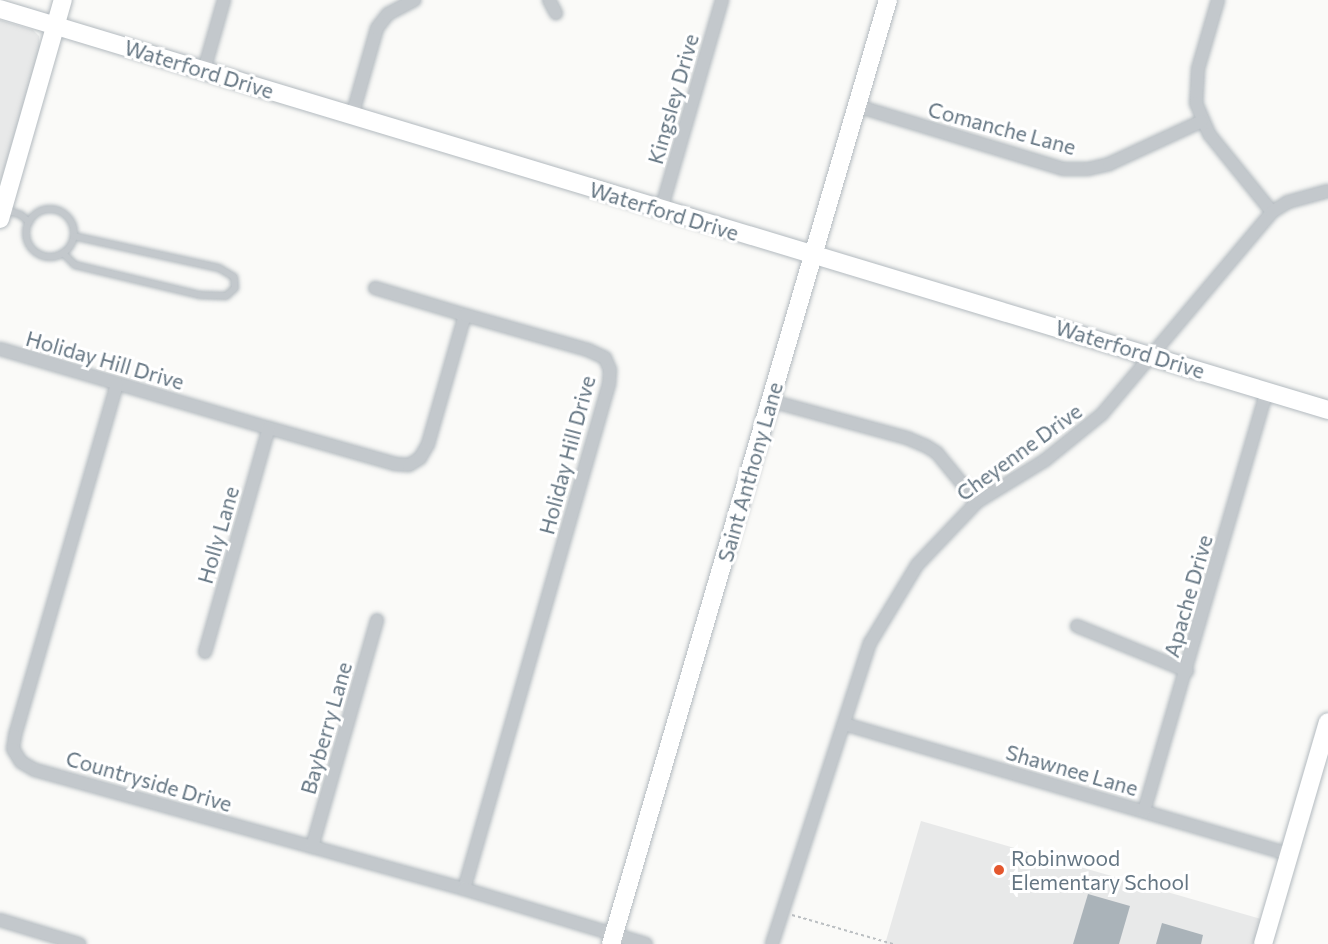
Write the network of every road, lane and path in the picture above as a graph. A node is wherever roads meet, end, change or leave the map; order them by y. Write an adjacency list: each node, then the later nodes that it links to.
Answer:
1 (63, 0): 10 (street)
2 (224, 0): 11 (street)
3 (414, 0): 13 (street)
4 (549, 0): 9 (street)
5 (722, 0): 17 (street, Kingsley Drive)
6 (888, 0): 12 (street, Saint Anthony Lane)
7 (1218, 0): 14 (street)
8 (0, 9): 10 (street, Waterford Drive)
9 (556, 13)
10 (56, 25): 11 (street, Waterford Drive); 15 (street)
11 (204, 70): 13 (street, Waterford Drive)
12 (857, 106): 14 (street, Comanche Lane); 23 (street, Saint Anthony Lane)
13 (352, 116): 17 (street, Waterford Drive)
14 (1202, 121): 18 (street)
15 (5, 182): 19 (street)
16 (1327, 188): 18 (street, Cheyenne Drive)
17 (661, 210): 23 (street, Waterford Drive)
18 (1272, 212): 27 (street, Cheyenne Drive)
19 (1, 214): 20 (lane)
20 (29, 222): 21 (lane); 22 (lane)
21 (74, 236): 22 (lane); 22 (lane)
22 (63, 253)
23 (814, 256): 27 (street, Waterford Drive); 30 (street, Saint Anthony Lane)
24 (375, 288): 25 (street)
25 (465, 315): 32 (street, Holiday Hill Drive); 43 (street, Holiday Hill Drive)
26 (0, 350): 28 (street, Holiday Hill Drive)
27 (1150, 354): 29 (street, Waterford Drive); 33 (street, Cheyenne Drive)
28 (117, 384): 32 (street, Holiday Hill Drive); 41 (street, Countryside Drive)
29 (1267, 391): 31 (street, Waterford Drive); 37 (street, Apache Drive)
30 (771, 401): 33 (street); 46 (street, Saint Anthony Lane)
31 (1328, 410)
32 (269, 428): 36 (street, Holly Lane)
33 (977, 502): 39 (street, Cheyenne Drive)
34 (377, 620): 41 (street, Bayberry Lane)
35 (1077, 626): 37 (street)
36 (205, 652)
37 (1187, 671): 40 (street, Apache Drive)
38 (1328, 722): 42 (street)
39 (844, 724): 40 (street, Shawnee Lane); 44 (street, Cheyenne Drive)
40 (1144, 812): 42 (street, Shawnee Lane)
41 (312, 847): 43 (street, Countryside Drive)
42 (1288, 854): 51 (street)
43 (464, 889): 46 (street, Countryside Drive)
44 (783, 913): 49 (street, Cheyenne Drive); 50 (path)
45 (0, 920): 47 (street)
46 (613, 940): 48 (street, Countryside Drive)
47 (79, 944)
48 (646, 944)
49 (772, 944)
50 (893, 944)
51 (1263, 944)

